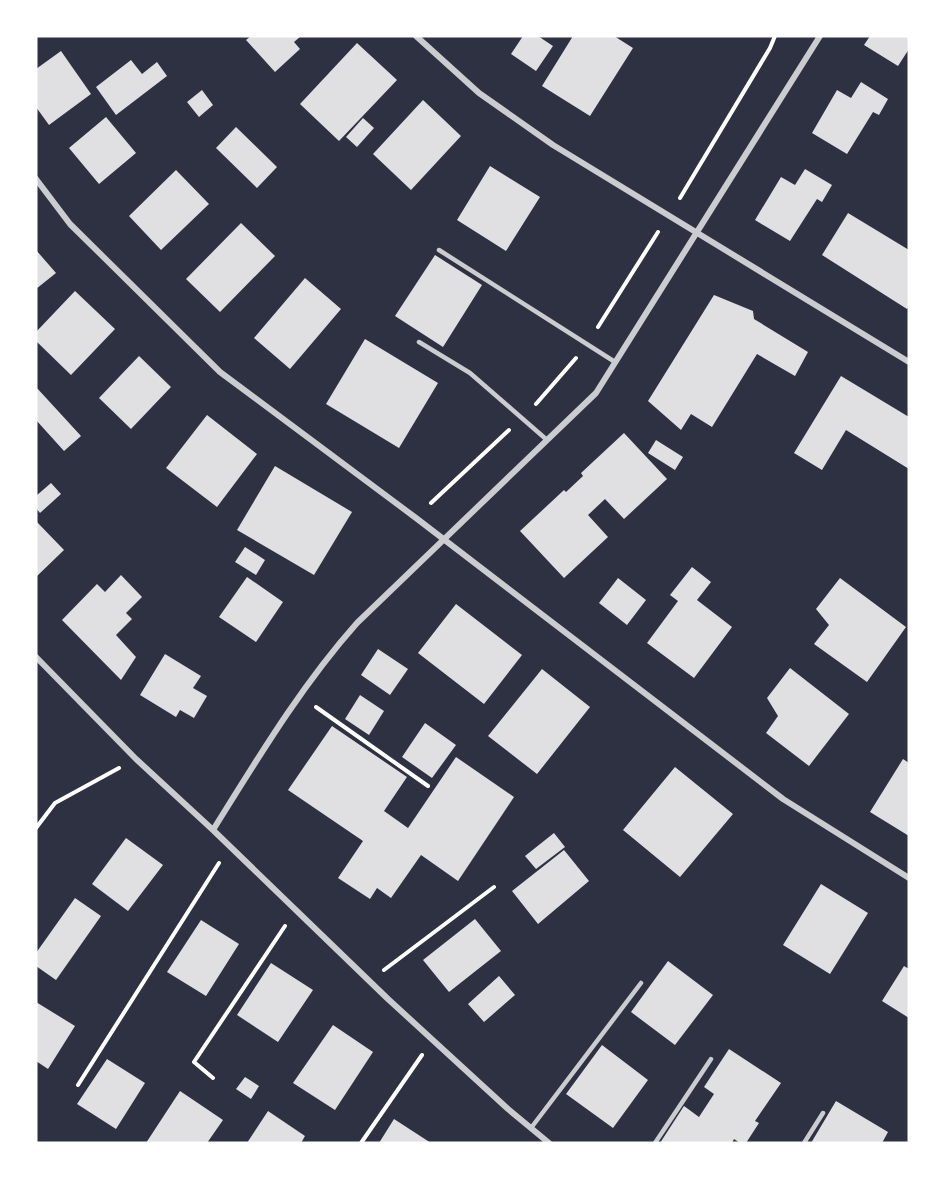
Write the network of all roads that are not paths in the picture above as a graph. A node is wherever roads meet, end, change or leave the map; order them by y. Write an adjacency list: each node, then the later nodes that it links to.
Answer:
1 (416, 36): 4 (street)
2 (820, 36): 4 (street)
3 (36, 179): 10 (street)
4 (695, 232): 7 (street); 8 (street)
5 (439, 250): 7 (lane)
6 (419, 342): 9 (lane)
7 (615, 362): 9 (street)
8 (909, 362)
9 (547, 440): 10 (street)
10 (445, 540): 12 (street); 13 (street)
11 (36, 657): 12 (street)
12 (213, 830): 17 (street)
13 (909, 878)
14 (641, 983): 17 (lane)
15 (711, 1059): 19 (lane)
16 (823, 1113): 20 (lane)
17 (531, 1128): 18 (street)
18 (549, 1143)
19 (655, 1143)
20 (804, 1143)

